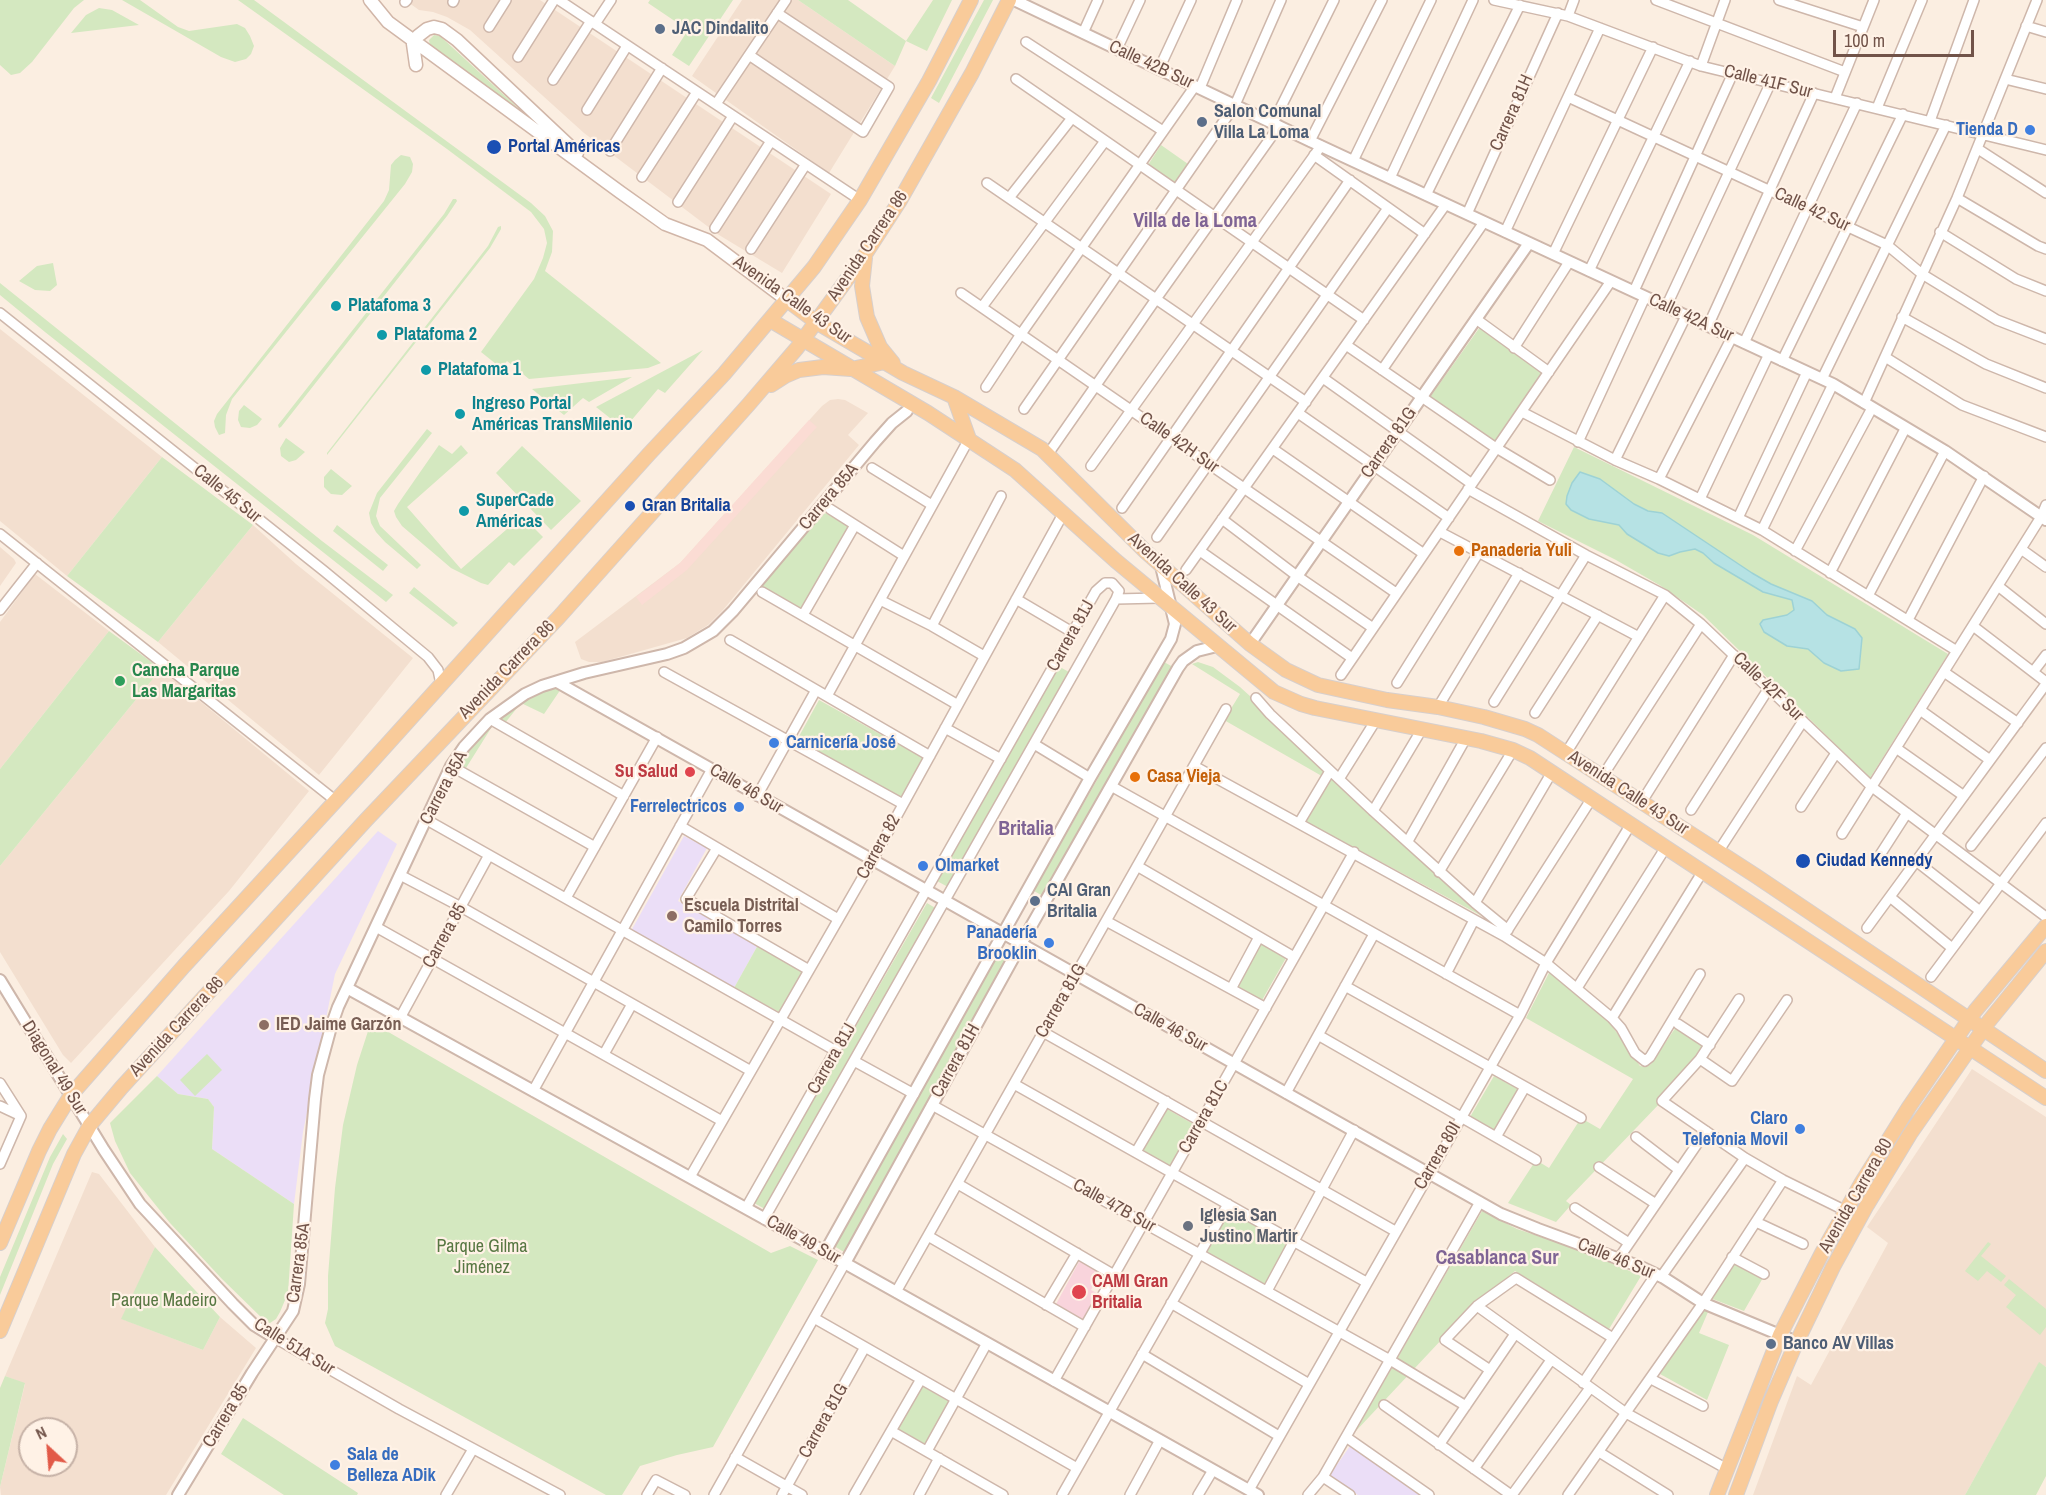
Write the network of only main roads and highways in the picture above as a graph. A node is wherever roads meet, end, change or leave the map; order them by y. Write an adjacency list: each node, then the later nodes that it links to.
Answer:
1 (370, 0): 4 (main road, Avenida Calle 43 Sur)
2 (971, 0): 8 (main road, Avenida Carrera 86)
3 (1009, 0): 7 (main road, Avenida Carrera 86)
4 (414, 41): 5 (main road); 6 (main road, Avenida Calle 43 Sur); 6 (main road)
5 (416, 65)
6 (620, 192): 8 (main road, Avenida Calle 43 Sur)
7 (866, 253): 10 (main road, Avenida Carrera 86); 14 (main road)
8 (787, 300): 9 (main road, Avenida Carrera 86); 10 (main road, Avenida Calle 43 Sur)
9 (770, 320): 11 (main road, Avenida Calle 43 Sur); 28 (main road, Avenida Carrera 86)
10 (816, 321): 11 (main road, Avenida Carrera 86); 12 (main road, Avenida Calle 43 Sur)
11 (803, 340): 13 (main road, Avenida Calle 43 Sur); 16 (main road, Avenida Carrera 86)
12 (885, 362): 13 (main road); 14 (main road, Avenida Calle 43 Sur)
13 (851, 369): 16 (main road); 17 (main road, Avenida Calle 43 Sur)
14 (903, 373): 15 (main road, Avenida Calle 43 Sur)
15 (954, 397): 17 (main road); 18 (main road, Avenida Calle 43 Sur)
16 (749, 404): 29 (main road, Avenida Carrera 86)
17 (969, 439): 19 (main road, Avenida Calle 43 Sur)
18 (1208, 607): 19 (main road); 22 (main road, Avenida Calle 43 Sur)
19 (1186, 621): 24 (main road, Avenida Calle 43 Sur)
20 (2046, 926): 22 (main road, Avenida Carrera 80)
21 (2046, 951): 23 (main road, Avenida Carrera 80)
22 (1970, 1019): 23 (main road, Avenida Calle 43 Sur); 24 (main road, Avenida Carrera 80)
23 (1984, 1029): 25 (main road, Avenida Carrera 80); 26 (main road, Avenida Calle 43 Sur)
24 (1956, 1038): 25 (main road, Avenida Calle 43 Sur); 30 (main road, Avenida Carrera 80)
25 (1970, 1048): 27 (main road, Avenida Calle 43 Sur); 31 (main road, Avenida Carrera 80)
26 (2046, 1071)
27 (2046, 1098)
28 (0, 1243)
29 (0, 1331)
30 (1717, 1495)
31 (1736, 1495)

